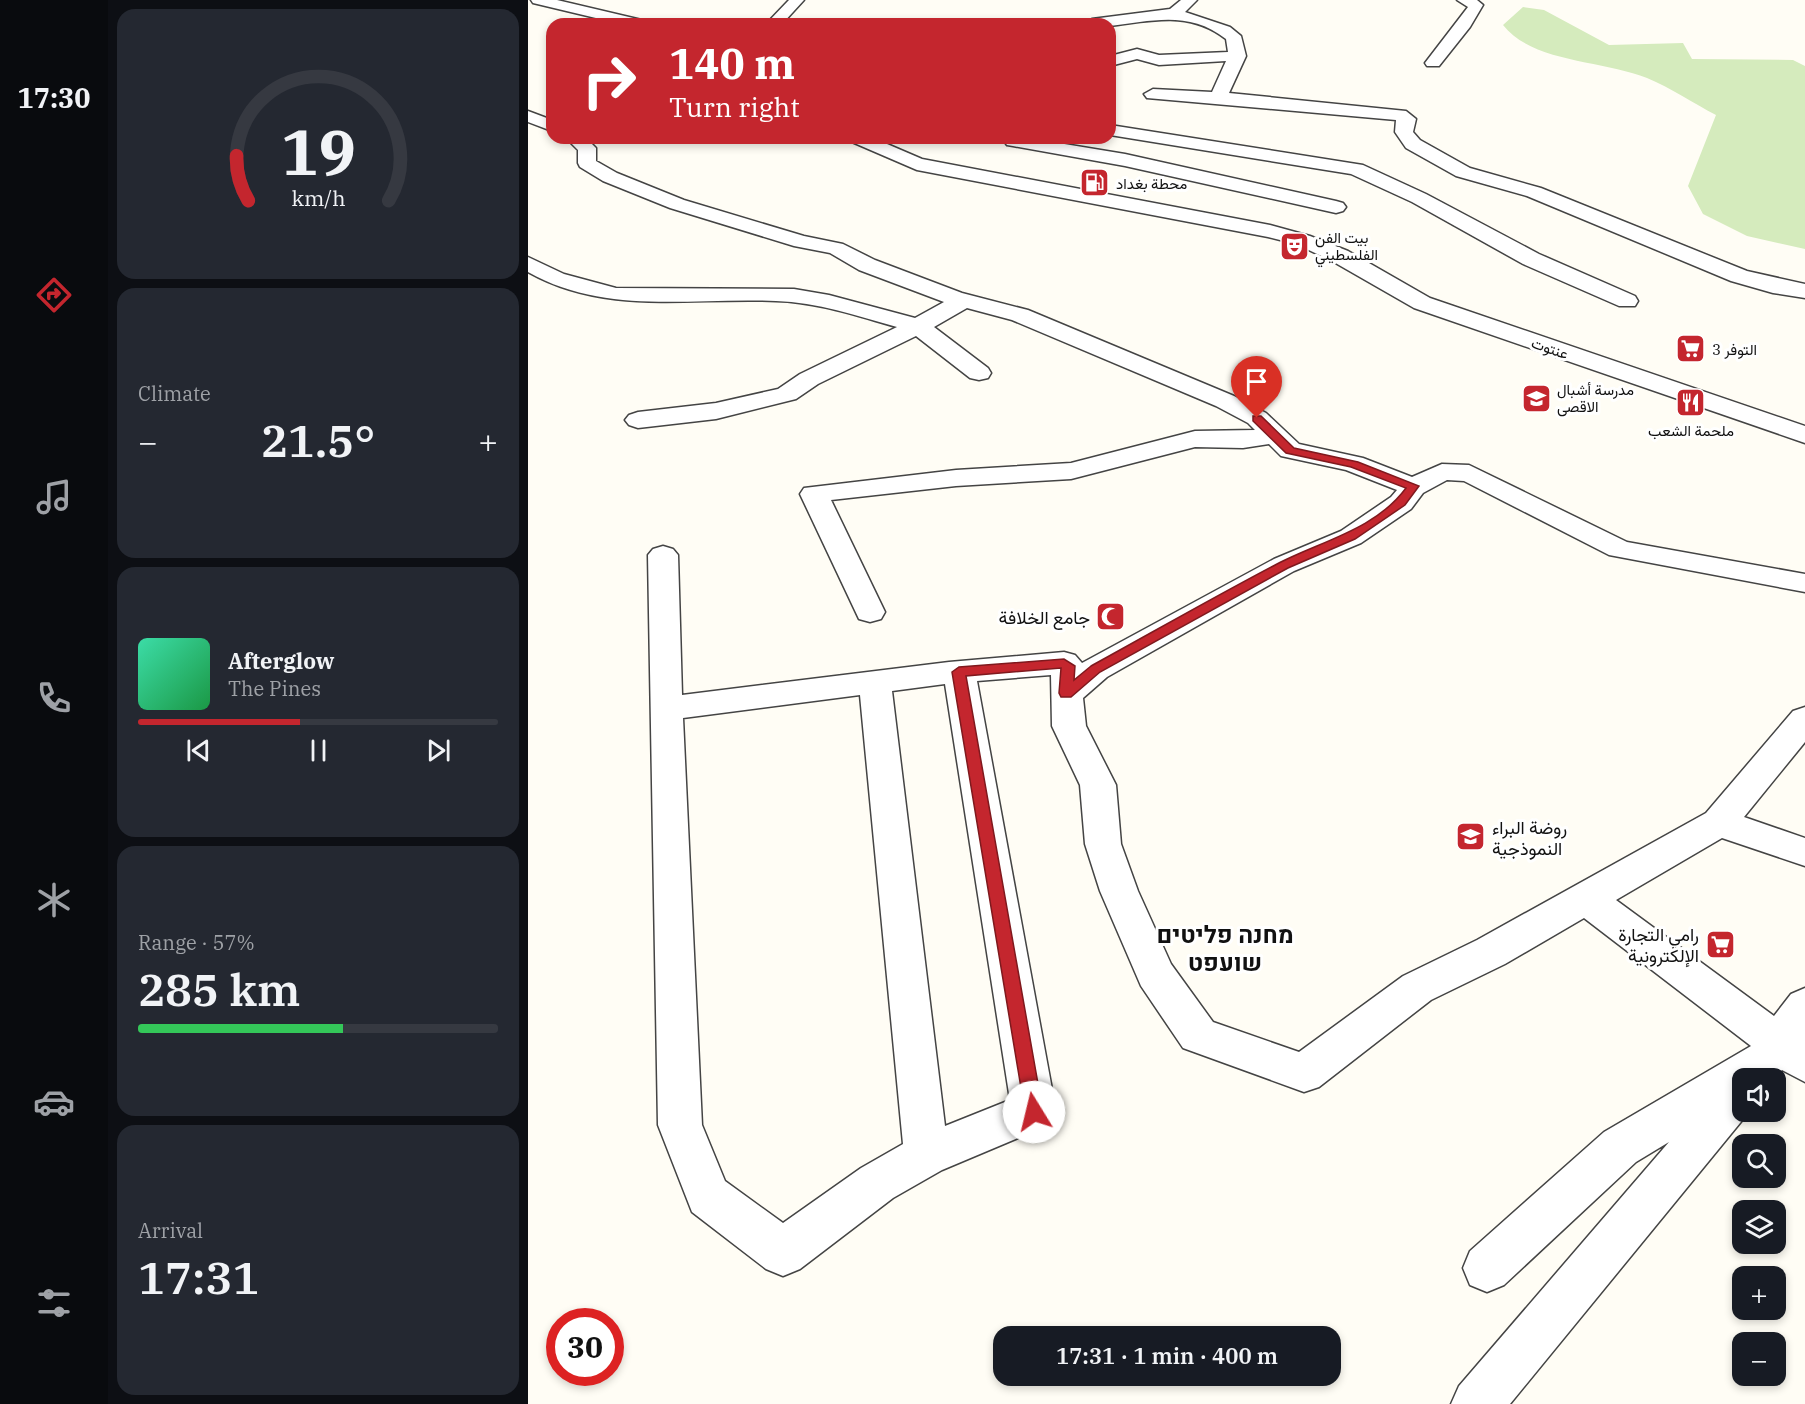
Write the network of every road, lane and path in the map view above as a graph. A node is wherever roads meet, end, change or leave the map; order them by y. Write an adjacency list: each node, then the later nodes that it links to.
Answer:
1 (538, 0): 6 (street)
2 (797, 0): 7 (street)
3 (1190, 0): 5 (street)
4 (1464, 0): 11 (street)
5 (1174, 13): 8 (street); 9 (street)
6 (615, 18)
7 (780, 18)
8 (1116, 21)
9 (1238, 56): 10 (street); 13 (street)
10 (1116, 59)
11 (1432, 63)
12 (1154, 94): 13 (street)
13 (1218, 97): 20 (street)
14 (528, 116): 15 (street)
15 (546, 124)
16 (1116, 131): 21 (street)
17 (582, 144): 27 (street)
18 (872, 144): 24 (street, عنتوت)
19 (1031, 144): 22 (street)
20 (1463, 172): 23 (street); 26 (street)
21 (1372, 177): 22 (street); 23 (street)
22 (1346, 196): 24 (street)
23 (1419, 198): 28 (street)
24 (1303, 240): 33 (street, عنتوت)
25 (528, 263): 29 (street)
26 (1805, 291)
27 (963, 301): 29 (street); 32 (street)
28 (1627, 301)
29 (918, 326): 30 (street); 31 (street)
30 (979, 373)
31 (638, 420)
32 (1275, 435): 34 (street); 37 (street)
33 (1805, 435)
34 (1413, 486): 36 (street); 40 (street)
35 (663, 555): 41 (street)
36 (1805, 583)
37 (870, 612)
38 (959, 672): 39 (street); 40 (street); 48 (street)
39 (875, 682): 41 (street); 48 (street)
40 (1066, 693): 45 (street)
41 (666, 709): 48 (street)
42 (1805, 719): 43 (street)
43 (1719, 823): 44 (street); 45 (street)
44 (1805, 852)
45 (1587, 899): 47 (street)
46 (1805, 1006): 47 (street)
47 (1768, 1066): 49 (street); 50 (street)
48 (926, 1155)
49 (1487, 1268)
50 (1478, 1404)

